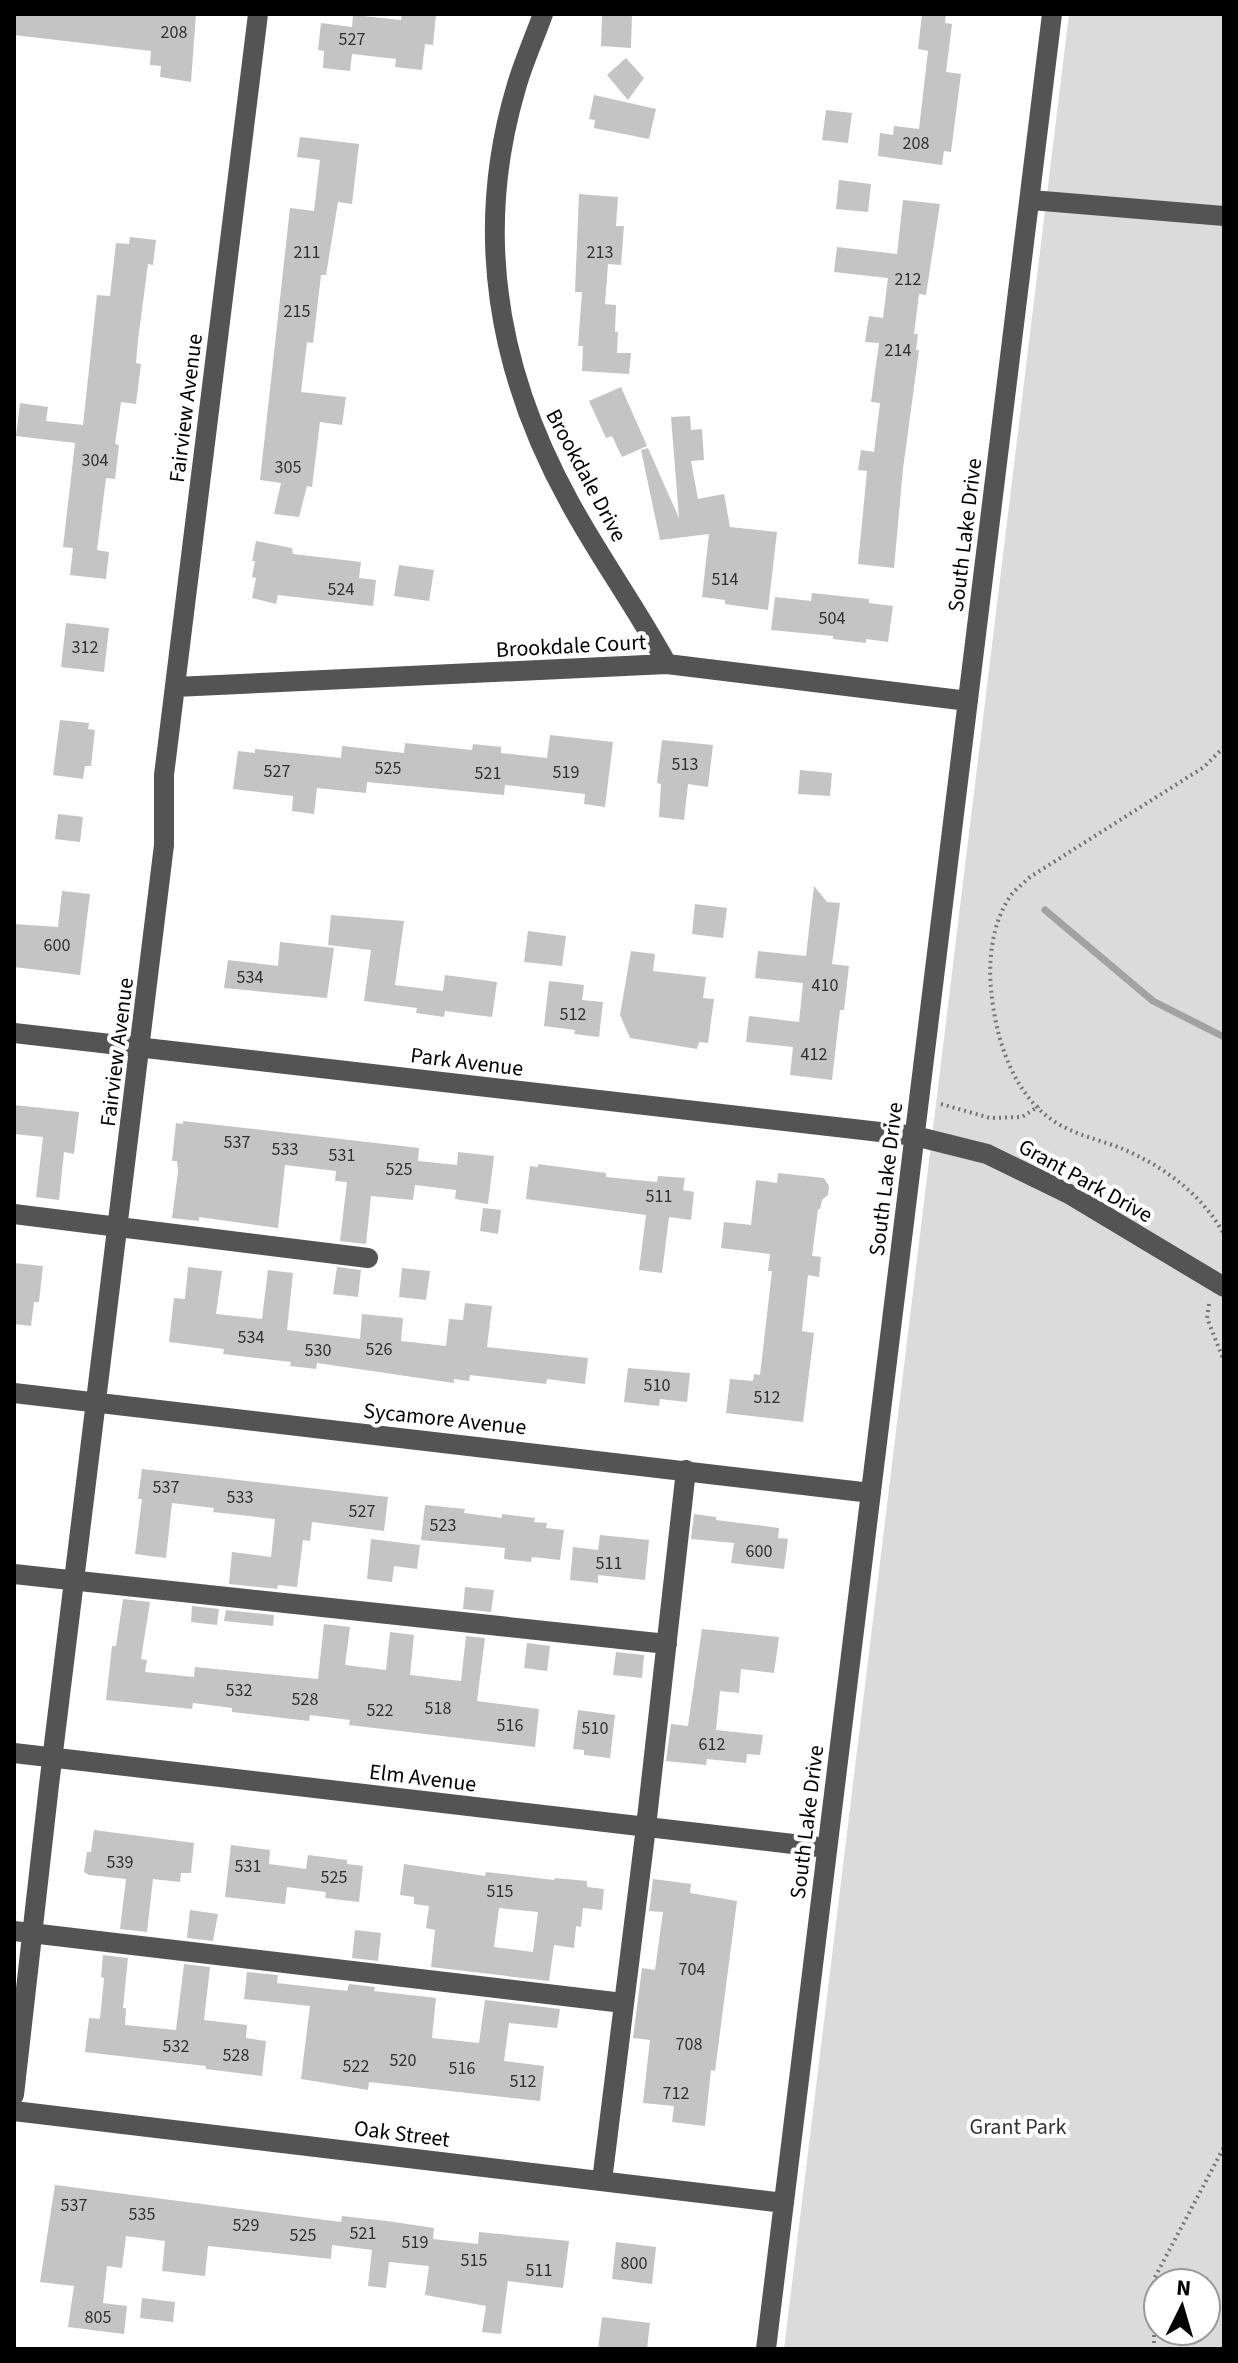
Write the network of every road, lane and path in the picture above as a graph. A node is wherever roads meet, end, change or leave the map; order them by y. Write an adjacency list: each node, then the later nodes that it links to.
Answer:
1 (258, 14): 7 (street, Fairview Avenue)
2 (543, 14): 6 (street, Brookdale Drive)
3 (1052, 14): 4 (street, South Lake Drive)
4 (1031, 200): 5 (street); 8 (street, South Lake Drive)
5 (1224, 216)
6 (667, 664): 7 (street, Brookdale Court); 8 (street, Brookdale Court)
7 (175, 687): 11 (street, Fairview Avenue)
8 (968, 701): 14 (street, South Lake Drive)
9 (1224, 747): 13 (path)
10 (14, 1033): 11 (street, Park Avenue)
11 (141, 1048): 14 (street, Park Avenue); 16 (street, Fairview Avenue)
12 (939, 1104): 13 (path)
13 (1039, 1106): 17 (path)
14 (915, 1136): 19 (street, Grant Park Drive); 24 (street, South Lake Drive)
15 (14, 1214): 16 (street)
16 (119, 1226): 18 (street); 22 (street, Fairview Avenue)
17 (1224, 1234)
18 (368, 1258)
19 (1218, 1292): 20 (path)
20 (1224, 1361)
21 (14, 1393): 22 (street, Sycamore Avenue)
22 (98, 1403): 23 (street, Sycamore Avenue); 26 (street, Fairview Avenue)
23 (686, 1470): 24 (street, Sycamore Avenue); 27 (street)
24 (871, 1493): 31 (street, South Lake Drive)
25 (14, 1574): 26 (street)
26 (75, 1581): 27 (street); 29 (street, Fairview Avenue)
27 (667, 1644): 30 (street)
28 (14, 1753): 29 (street, Elm Avenue)
29 (52, 1757): 30 (street, Elm Avenue); 32 (street, Fairview Avenue)
30 (646, 1827): 31 (street, Elm Avenue); 33 (street)
31 (827, 1848): 38 (street, South Lake Drive)
32 (23, 1932): 33 (street); 34 (street, Fairview Avenue)
33 (623, 2003): 37 (street)
34 (14, 2095)
35 (14, 2111): 37 (street, Oak Street)
36 (1224, 2147): 40 (path)
37 (602, 2181): 38 (street, Oak Street)
38 (784, 2203): 39 (street, South Lake Drive)
39 (766, 2349)
40 (1154, 2349)

